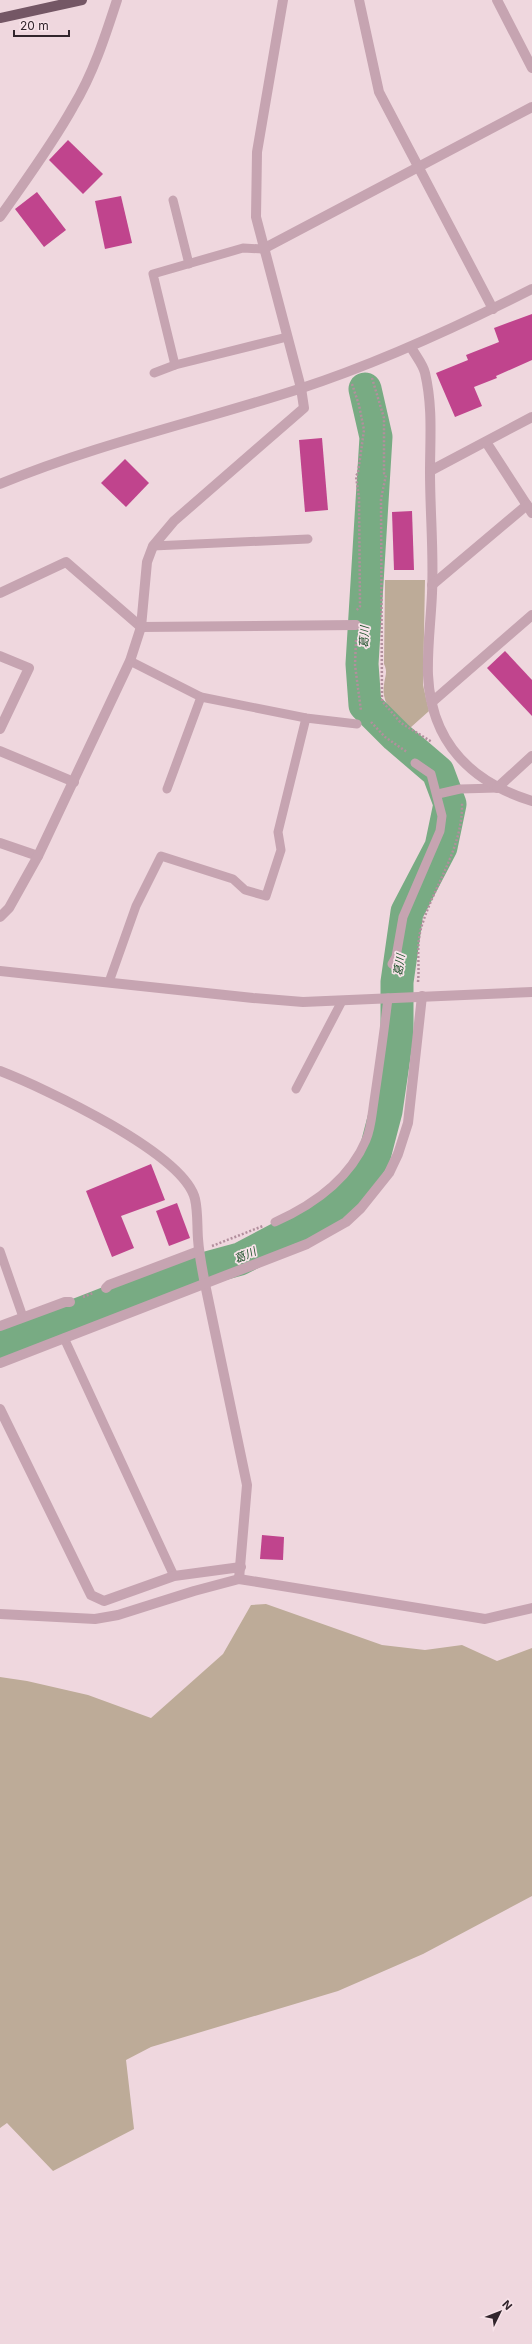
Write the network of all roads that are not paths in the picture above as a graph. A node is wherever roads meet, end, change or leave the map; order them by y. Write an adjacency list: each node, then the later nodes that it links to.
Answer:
1 (82, 0): 6 (main road)
2 (117, 0): 11 (street)
3 (283, 0): 12 (street)
4 (359, 0): 9 (street)
5 (497, 0): 7 (street)
6 (0, 18)
7 (532, 68)
8 (532, 107): 9 (street)
9 (419, 167): 12 (street); 15 (street)
10 (173, 200): 13 (lane)
11 (0, 216)
12 (263, 249): 13 (lane); 16 (street)
13 (189, 264): 18 (lane)
14 (532, 289): 15 (street)
15 (493, 309): 17 (street)
16 (287, 337): 18 (lane); 20 (street)
17 (411, 346): 20 (street); 23 (street)
18 (175, 365): 19 (lane)
19 (154, 373)
20 (301, 388): 24 (street); 27 (street)
21 (532, 417): 22 (street)
22 (486, 442): 23 (street); 25 (street)
23 (430, 471): 28 (street)
24 (0, 484)
25 (529, 509): 28 (street)
26 (308, 539): 27 (lane)
27 (153, 546): 32 (street)
28 (432, 585): 36 (street)
29 (0, 593): 32 (street)
30 (532, 615): 36 (street)
31 (356, 625): 32 (street)
32 (141, 627): 34 (street)
33 (0, 656): 39 (street)
34 (130, 661): 35 (lane); 43 (street)
35 (201, 697): 37 (lane); 45 (lane)
36 (432, 702): 44 (street)
37 (306, 718): 38 (lane); 53 (lane)
38 (360, 722)
39 (0, 729)
40 (0, 751): 43 (street)
41 (532, 756): 44 (street)
42 (415, 762): 46 (lane)
43 (74, 782): 49 (street)
44 (497, 788): 46 (lane); 47 (street)
45 (167, 789)
46 (438, 794): 51 (lane)
47 (532, 801)
48 (0, 843): 49 (street)
49 (38, 856): 50 (street)
50 (0, 917)
51 (392, 964)
52 (0, 971): 53 (street)
53 (109, 982): 57 (street)
54 (532, 992): 55 (street)
55 (422, 996): 56 (street); 63 (street)
56 (389, 998): 57 (street); 60 (lane)
57 (342, 1001): 59 (lane)
58 (0, 1071): 62 (street)
59 (296, 1089)
60 (275, 1222)
61 (0, 1251): 66 (lane)
62 (199, 1252): 63 (street); 64 (street)
63 (205, 1284): 68 (street); 71 (street)
64 (106, 1288)
65 (70, 1302): 66 (street)
66 (24, 1317): 67 (street)
67 (0, 1326)
68 (64, 1338): 69 (street); 72 (lane)
69 (0, 1363)
70 (0, 1409): 72 (street)
71 (241, 1567): 72 (street); 73 (street)
72 (174, 1576)
73 (240, 1580): 74 (street); 75 (street)
74 (532, 1608)
75 (0, 1614)

